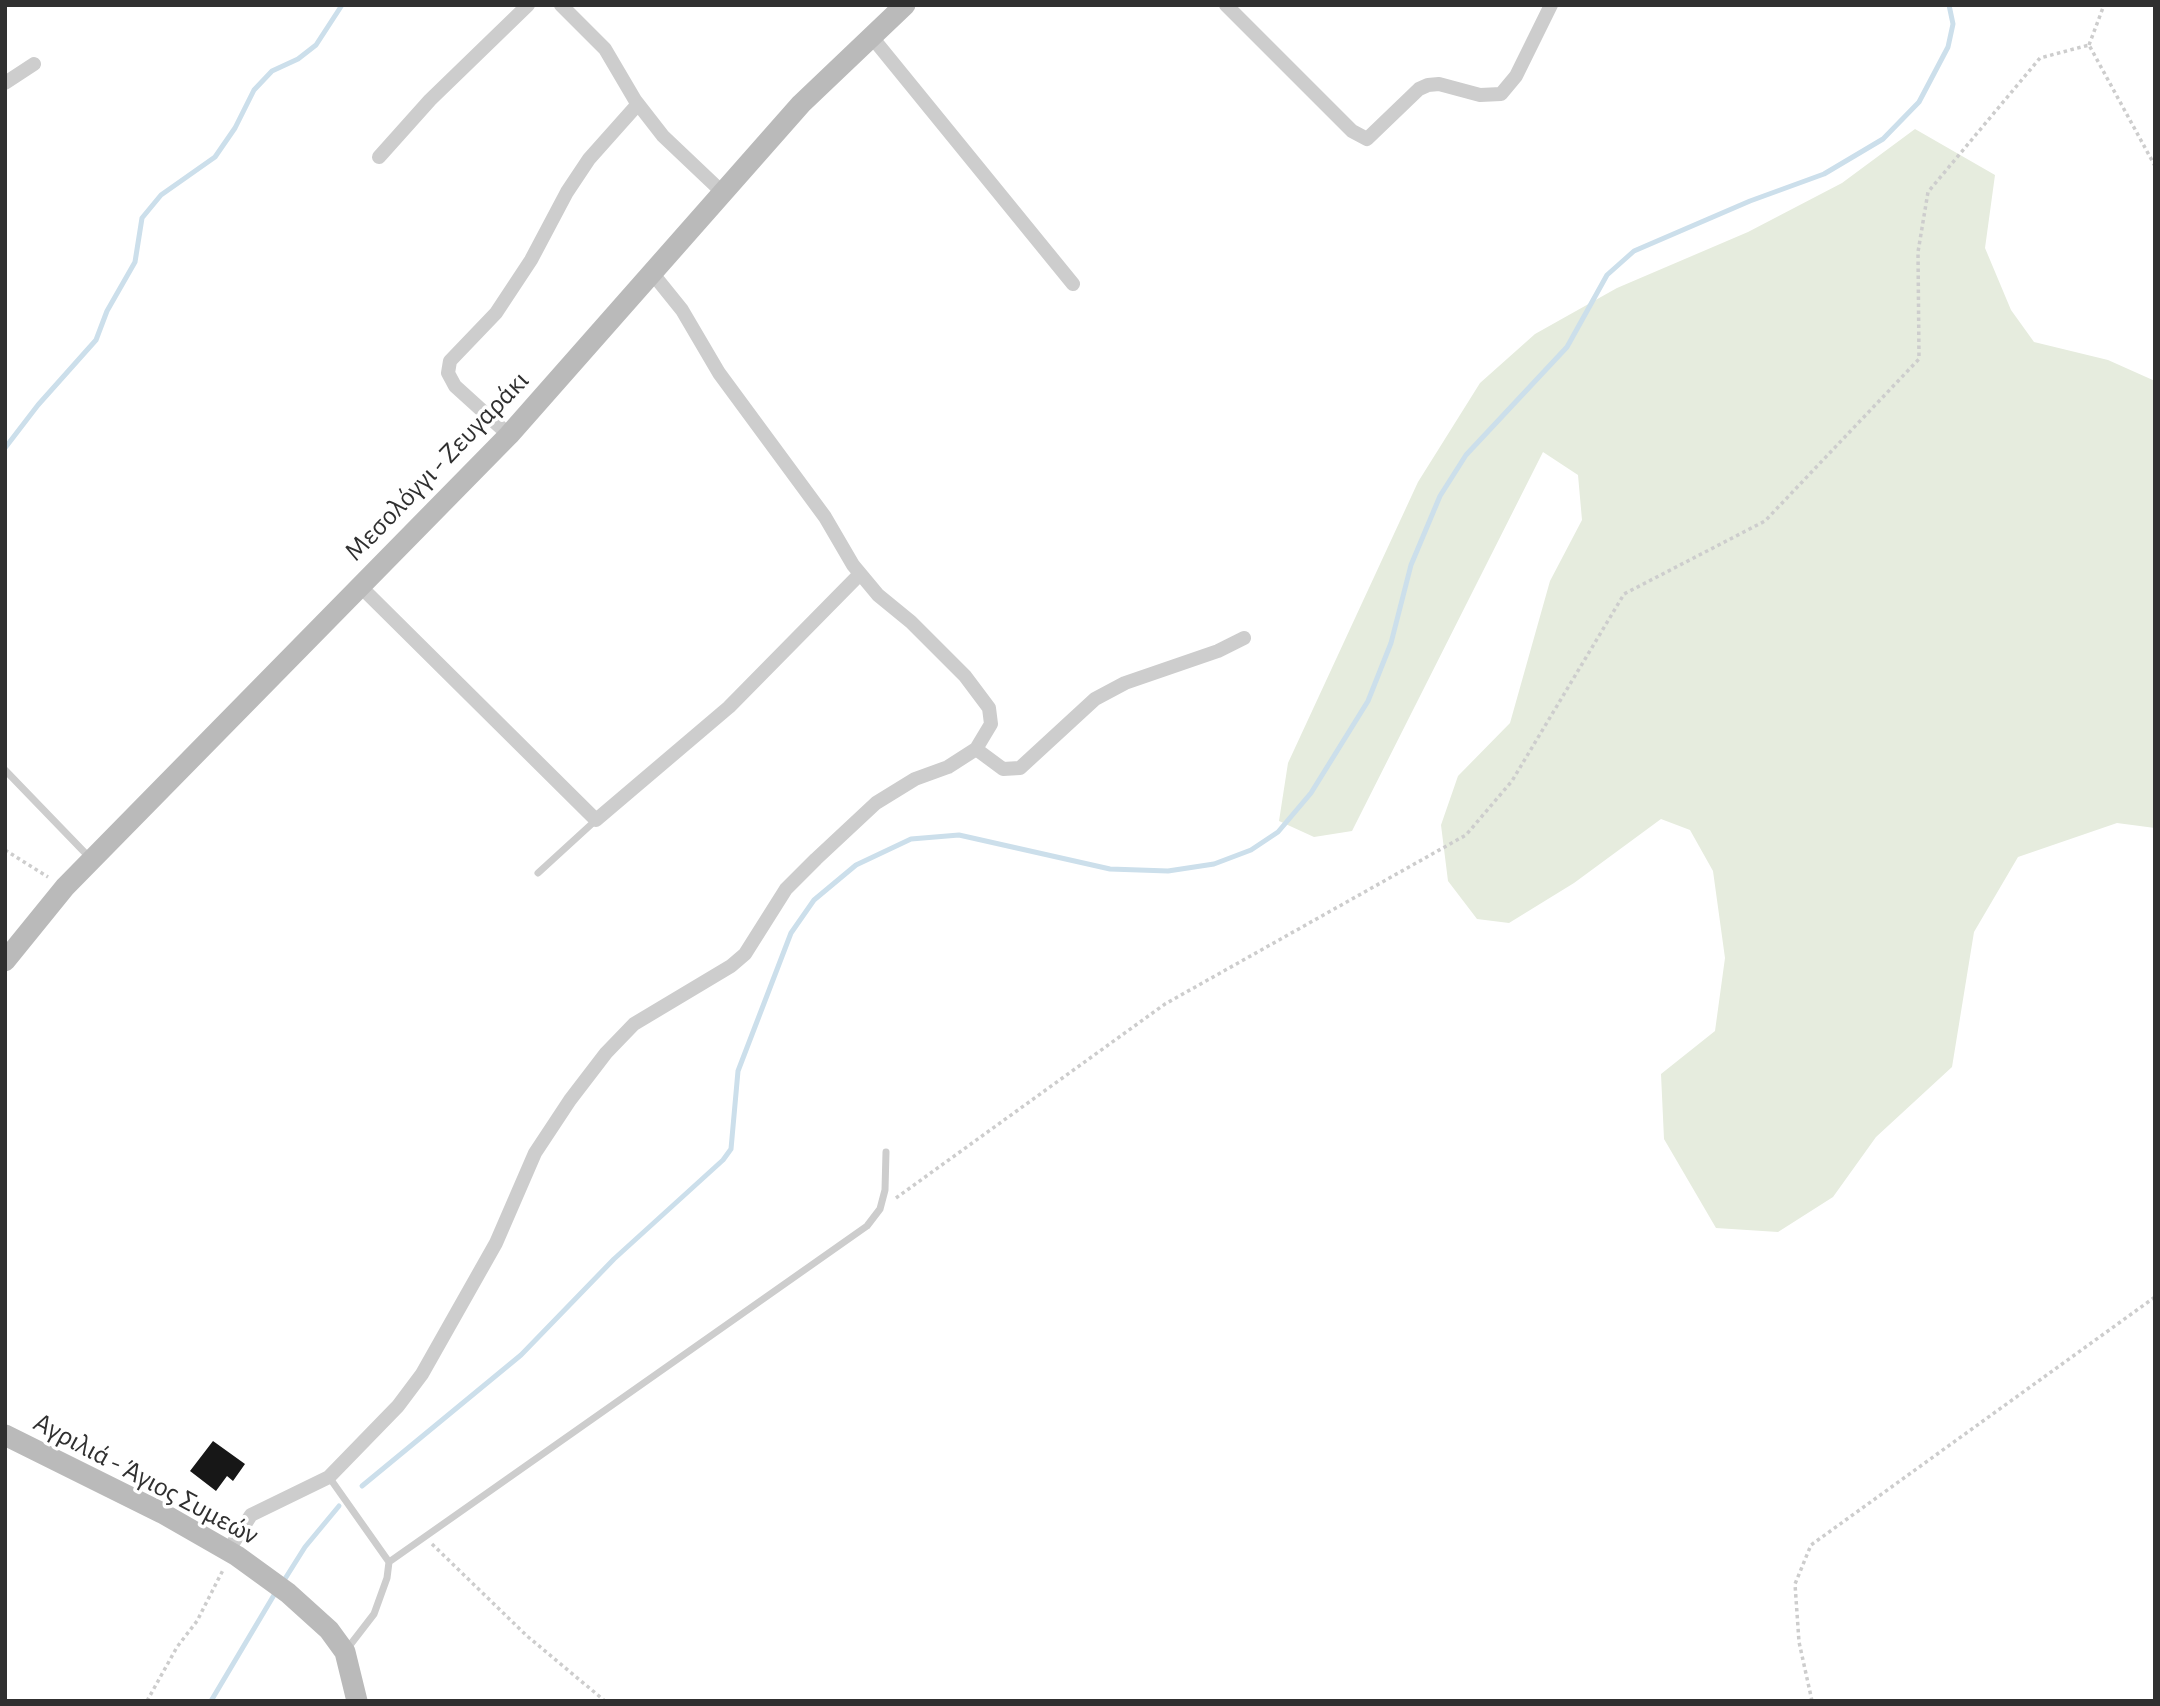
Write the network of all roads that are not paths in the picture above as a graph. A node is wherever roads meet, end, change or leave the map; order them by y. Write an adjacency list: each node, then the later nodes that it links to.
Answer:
1 (528, 5): 10 (street)
2 (561, 5): 9 (street)
3 (905, 5): 6 (main road, Μεσολόγγι - Ζευγαράκι)
4 (1226, 5): 5 (street)
5 (1551, 5)
6 (871, 36): 11 (main road, Μεσολόγγι - Ζευγαράκι); 13 (street)
7 (34, 64): 8 (street)
8 (5, 83)
9 (638, 104): 11 (street); 14 (street)
10 (379, 157)
11 (721, 191): 12 (main road, Μεσολόγγι - Ζευγαράκι)
12 (653, 274): 14 (main road, Μεσολόγγι - Ζευγαράκι); 15 (street)
13 (1073, 284)
14 (509, 435): 16 (main road, Μεσολόγγι - Ζευγαράκι)
15 (860, 574): 18 (street); 20 (street)
16 (360, 587): 20 (street); 21 (main road, Μεσολόγγι - Ζευγαράκι)
17 (1244, 638): 18 (street)
18 (976, 749): 26 (street)
19 (5, 770): 21 (lane)
20 (596, 820): 22 (lane)
21 (92, 860): 23 (main road, Μεσολόγγι - Ζευγαράκι)
22 (538, 873)
23 (5, 961)
24 (886, 1152): 28 (lane)
25 (5, 1435): 27 (main road, Αγριλιά - Άγιος Συμεών)
26 (330, 1477): 27 (street); 28 (lane)
27 (233, 1554): 29 (main road, Αγριλιά - Άγιος Συμεών)
28 (389, 1562): 29 (lane)
29 (345, 1652): 30 (main road, Αγριλιά - Άγιος Συμεών)
30 (357, 1701)

